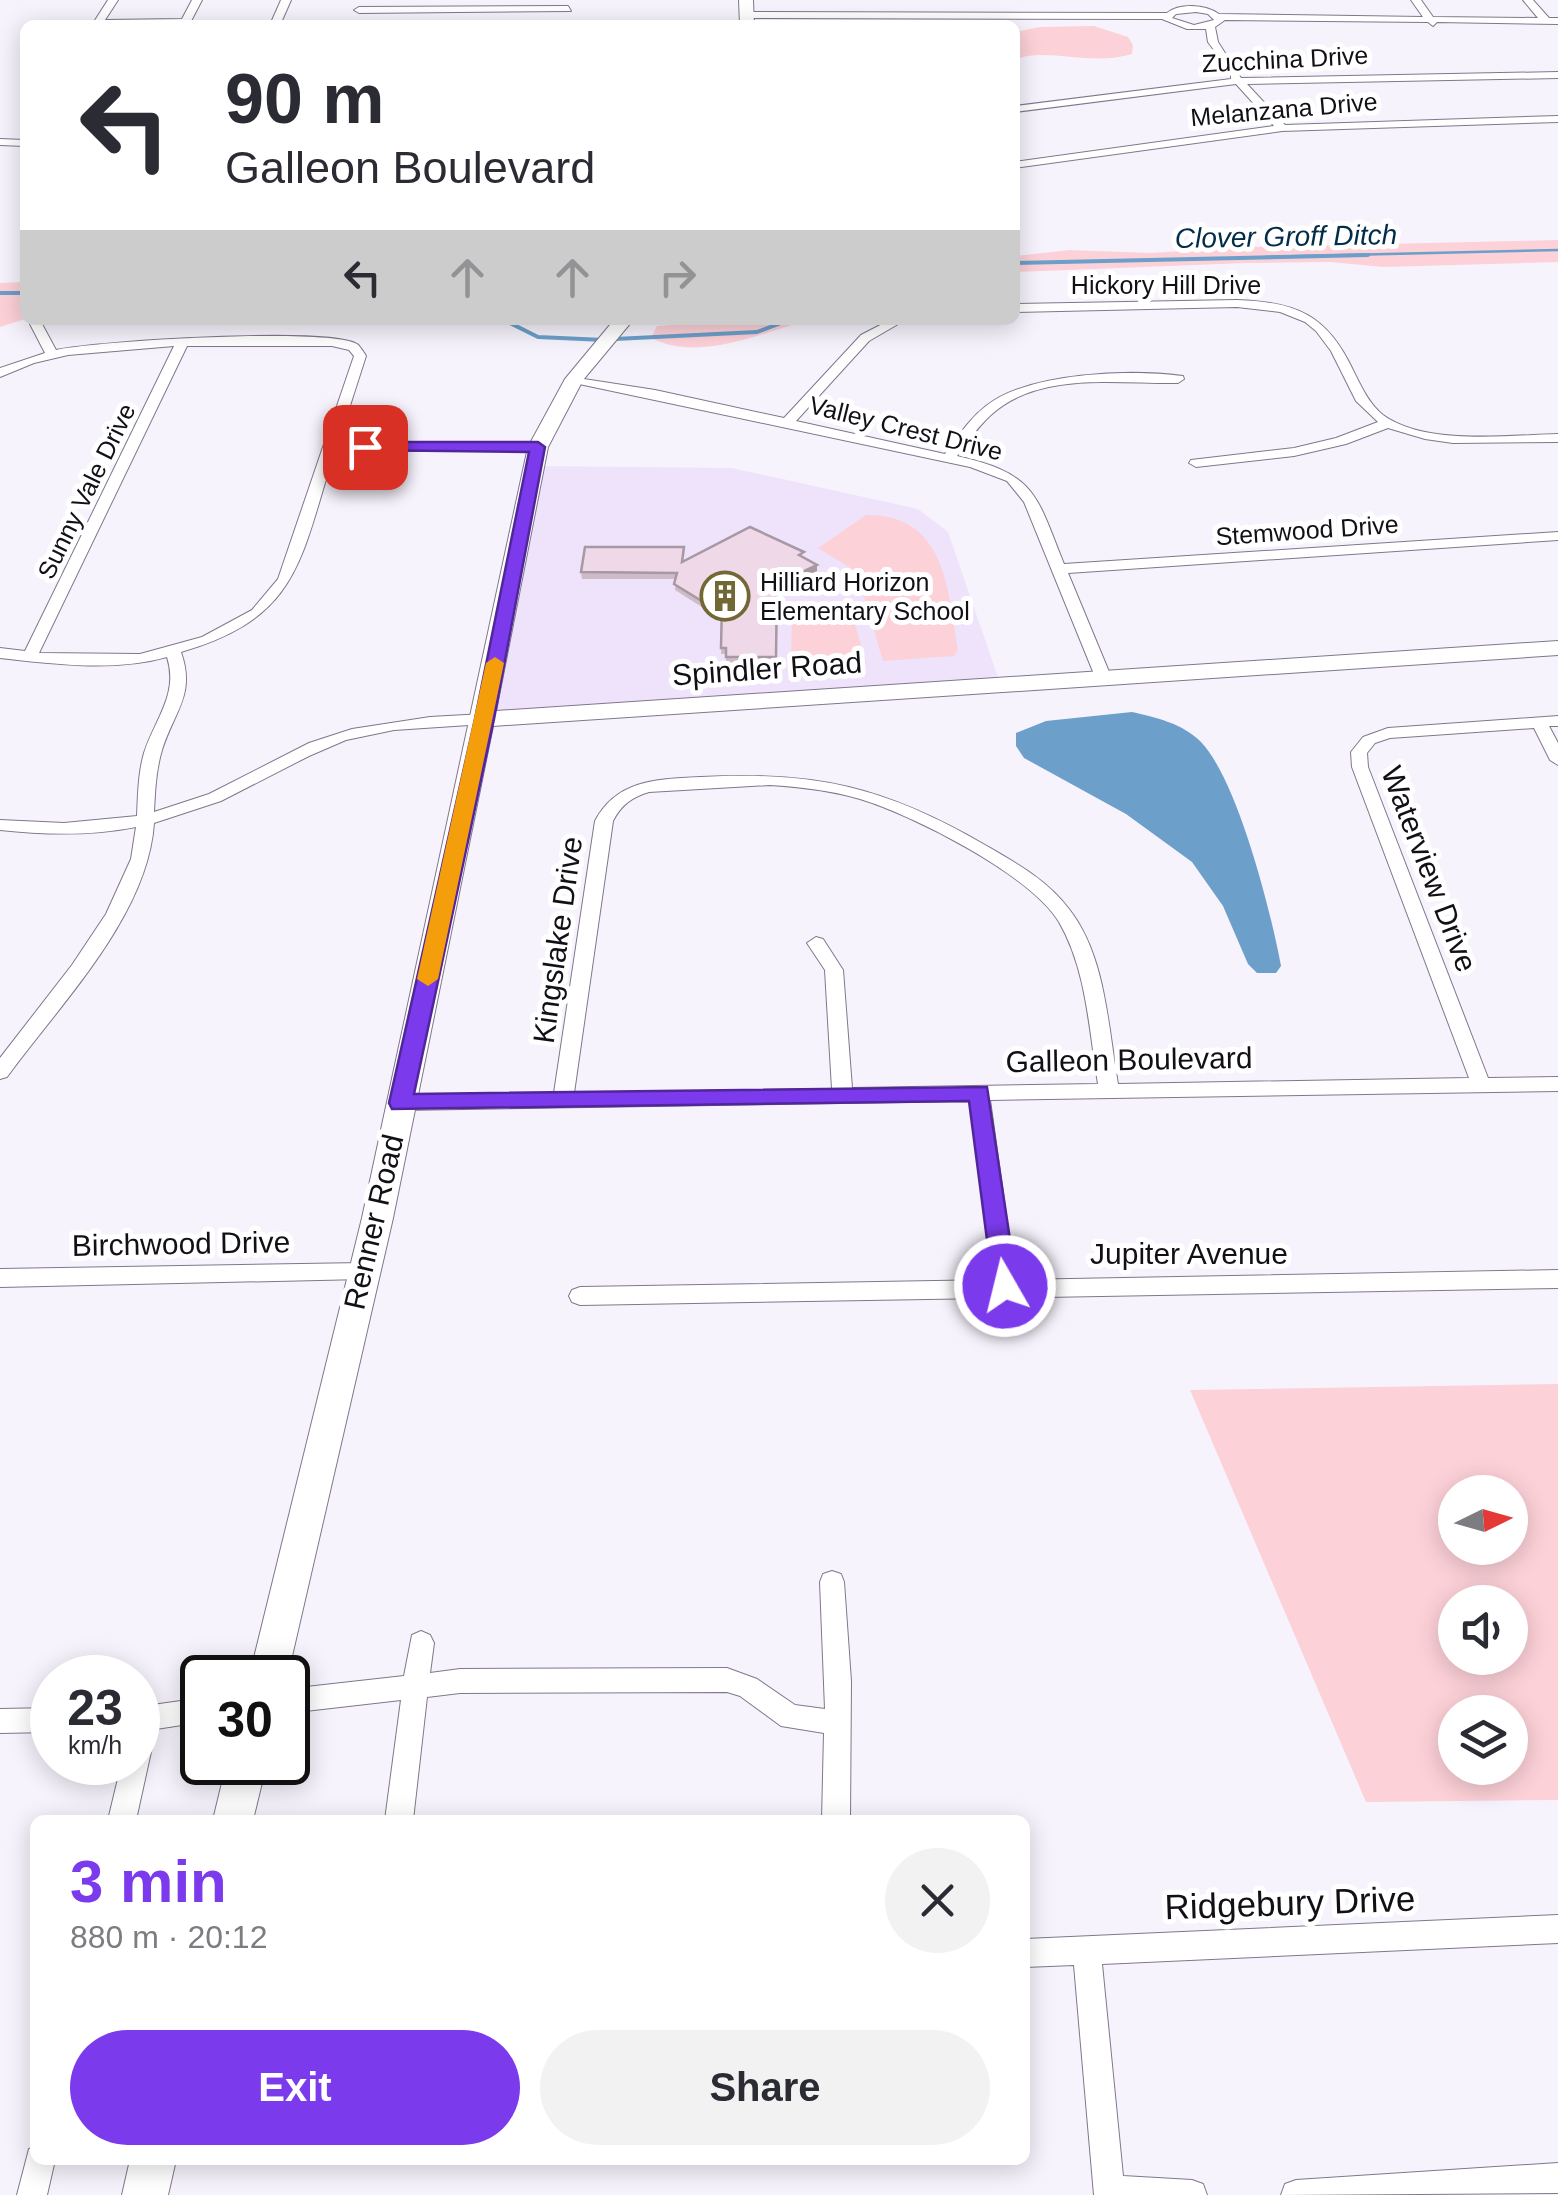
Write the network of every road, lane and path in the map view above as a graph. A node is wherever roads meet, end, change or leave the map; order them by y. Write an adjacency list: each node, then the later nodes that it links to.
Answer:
1 (919, 0): 13 (street)
2 (1074, 0): 12 (street)
3 (1416, 0): 14 (street)
4 (1528, 0): 15 (street)
5 (1184, 1): 8 (street); 10 (street)
6 (361, 5): 7 (street)
7 (568, 9)
8 (1204, 10): 10 (street); 11 (street)
9 (747, 13): 13 (street)
10 (1170, 16): 12 (street); 16 (street)
11 (1219, 17): 14 (street); 17 (street)
12 (1081, 19): 13 (street)
13 (924, 20)
14 (1433, 22): 15 (street)
15 (1553, 22)
16 (1188, 26): 17 (street); 18 (street)
17 (1210, 26): 21 (street)
18 (1206, 55)
19 (1218, 71): 21 (street)
20 (1558, 75): 21 (street, Zucchina Drive)
21 (1236, 79): 22 (street, Zucchina Drive); 24 (street)
22 (1020, 108)
23 (1558, 118): 24 (street, Melanzana Drive)
24 (1282, 128): 25 (street, Melanzana Drive)
25 (1020, 164)
26 (1020, 308): 36 (street, Hickory Hill Drive)
27 (37, 325): 31 (street)
28 (620, 325): 34 (main road, Renner Road)
29 (890, 325): 35 (street)
30 (181, 345): 31 (street); 38 (street); 48 (street, Sunny Vale Drive)
31 (52, 354): 32 (street)
32 (0, 373)
33 (1178, 379): 41 (street)
34 (571, 382): 35 (street, Valley Crest Drive); 39 (main road, Renner Road)
35 (788, 422): 41 (street, Valley Crest Drive)
36 (1388, 424): 37 (street); 42 (street)
37 (1553, 438): 40 (street)
38 (330, 447): 39 (street); 47 (street)
39 (538, 447): 50 (main road, Renner Road)
40 (1558, 454)
41 (950, 458): 44 (street, Valley Crest Drive)
42 (1196, 463)
43 (1558, 536): 44 (street, Stemwood Drive)
44 (1059, 568): 49 (street, Valley Crest Drive)
45 (1558, 648): 49 (main road, Spindler Road)
46 (0, 652): 48 (street)
47 (173, 652): 48 (street); 53 (street)
48 (30, 656)
49 (1104, 679): 50 (main road, Spindler Road)
50 (484, 719): 53 (street, Spindler Road); 65 (main road, Renner Road)
51 (1549, 722): 52 (street); 60 (street, Waterview Drive)
52 (1558, 760)
53 (144, 822): 54 (street, Spindler Road); 57 (street)
54 (0, 825)
55 (816, 943): 63 (street)
56 (0, 1037): 57 (street)
57 (22, 1041): 58 (street)
58 (0, 1072)
59 (1558, 1084): 60 (street, Galleon Boulevard)
60 (1481, 1085): 61 (street, Galleon Boulevard)
61 (1109, 1090): 62 (street, Galleon Boulevard); 64 (street, Kingslake Drive)
62 (979, 1092): 63 (street, Galleon Boulevard); 69 (street)
63 (842, 1095): 64 (street, Galleon Boulevard)
64 (562, 1100): 65 (street, Galleon Boulevard)
65 (400, 1103): 66 (main road, Renner Road)
66 (363, 1272): 67 (street, Birchwood Drive); 73 (main road, Renner Road)
67 (0, 1278)
68 (1558, 1279): 69 (street, Jupiter Avenue)
69 (1005, 1286): 70 (street, Jupiter Avenue)
70 (580, 1296)
71 (832, 1582): 78 (street)
72 (421, 1642): 74 (street)
73 (273, 1655)
74 (418, 1688): 75 (street); 78 (street); 83 (street)
75 (310, 1699)
76 (30, 1720): 77 (street)
77 (0, 1721)
78 (836, 1722): 84 (street)
79 (130, 1785): 81 (street)
80 (241, 1785): 82 (main road)
81 (123, 1815)
82 (234, 1815)
83 (399, 1815)
84 (836, 1815)
85 (1558, 1929): 86 (street, Ridgebury Drive)
86 (1087, 1950): 87 (street, Ridgebury Drive); 91 (street)
87 (1030, 1953)
88 (39, 2165): 92 (street)
89 (152, 2165): 93 (main road)
90 (1558, 2178): 95 (street)
91 (1109, 2193): 94 (street)
92 (32, 2195)
93 (145, 2195)
94 (1192, 2195)
95 (1296, 2195)

